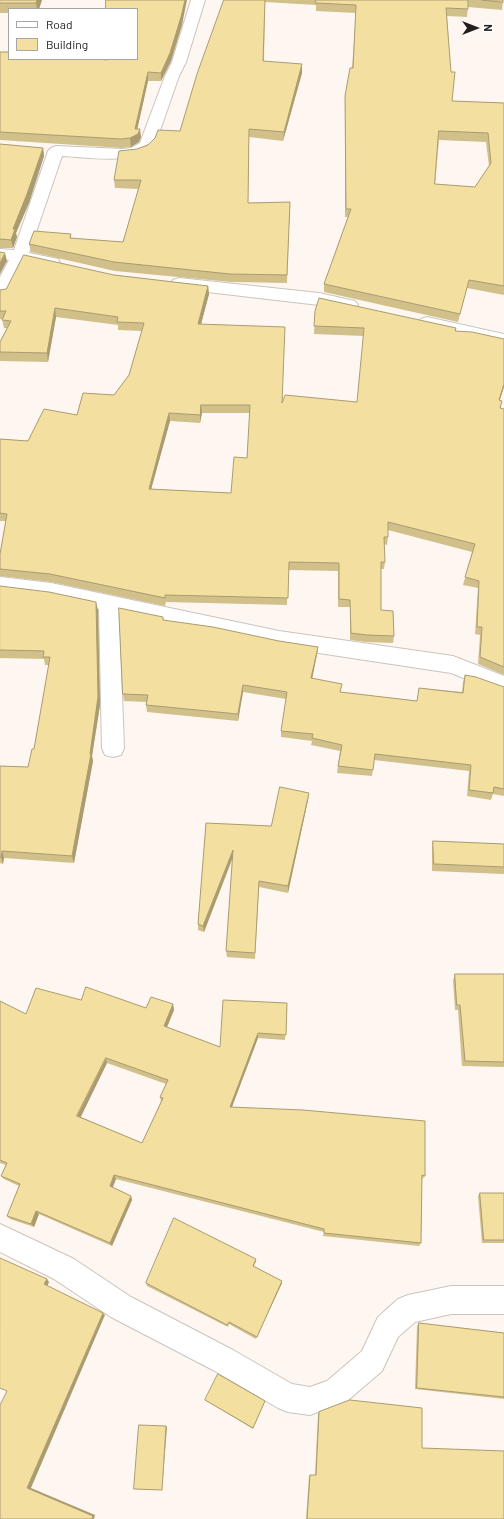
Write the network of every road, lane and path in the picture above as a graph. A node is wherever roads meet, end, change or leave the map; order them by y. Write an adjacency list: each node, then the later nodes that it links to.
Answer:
1 (198, 0): 3 (street)
2 (0, 254): 3 (street)
3 (20, 256): 4 (street); 6 (street)
4 (64, 266)
5 (160, 282): 7 (street)
6 (0, 292)
7 (366, 309)
8 (412, 320): 9 (street)
9 (504, 340)
10 (0, 585): 11 (street)
11 (109, 603): 12 (street); 13 (street)
12 (504, 686)
13 (113, 748)
14 (0, 1238): 15 (street)
15 (504, 1300)

